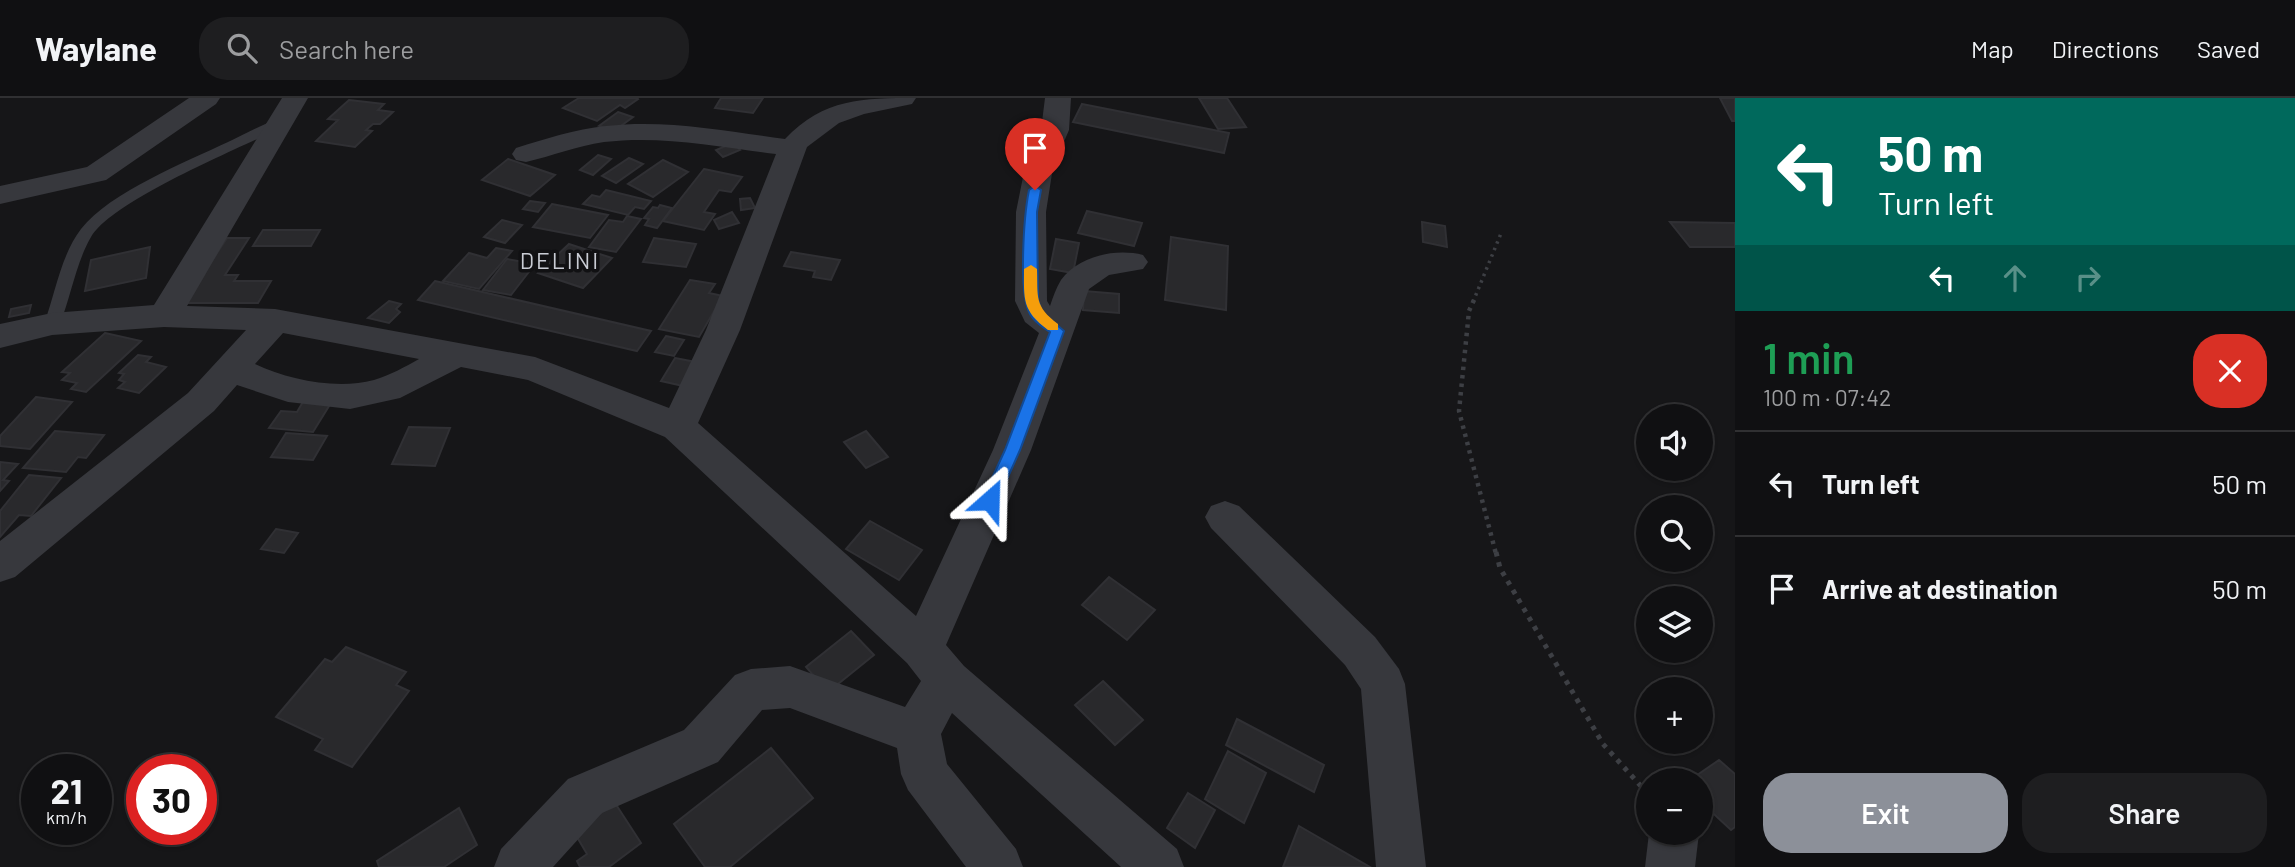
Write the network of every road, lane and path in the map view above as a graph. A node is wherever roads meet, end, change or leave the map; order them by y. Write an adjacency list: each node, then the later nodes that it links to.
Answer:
1 (206, 98): 8 (street)
2 (903, 98): 4 (street)
3 (1058, 98): 14 (street)
4 (815, 108): 6 (street)
5 (288, 110): 11 (street); 13 (lane)
6 (792, 148): 7 (street); 18 (street)
7 (526, 154)
8 (0, 195)
9 (1502, 231): 23 (path)
10 (1132, 262): 14 (street)
11 (164, 316): 12 (street); 13 (street)
12 (275, 320): 16 (street); 17 (street)
13 (52, 324): 15 (street)
14 (1058, 331): 21 (street)
15 (0, 336)
16 (460, 353): 17 (street); 18 (street)
17 (233, 368): 20 (street)
18 (678, 427): 21 (street)
19 (1225, 517): 28 (street)
20 (0, 565)
21 (935, 664): 22 (street); 27 (street)
22 (918, 734): 25 (street); 26 (street)
23 (1636, 781)
24 (1673, 845): 29 (street)
25 (519, 867)
26 (998, 867)
27 (1159, 867)
28 (1401, 867)
29 (1670, 867)

